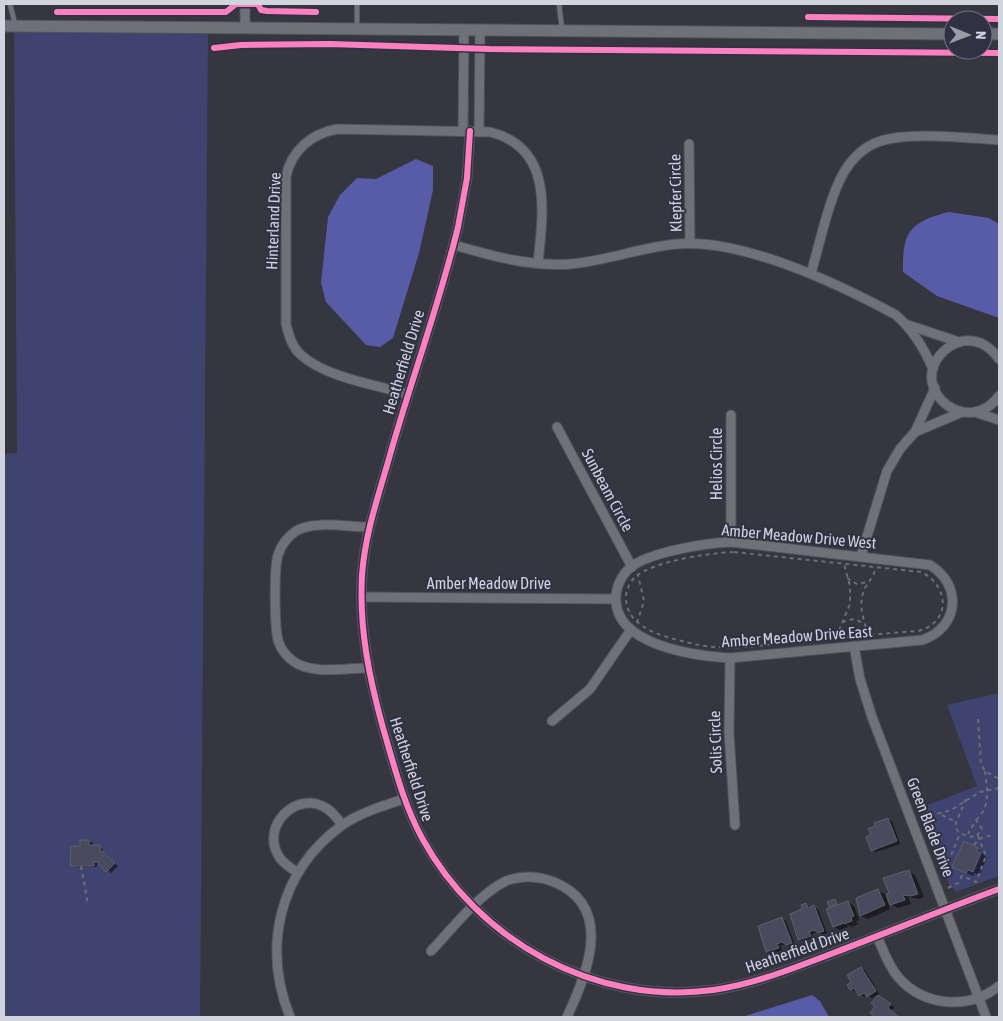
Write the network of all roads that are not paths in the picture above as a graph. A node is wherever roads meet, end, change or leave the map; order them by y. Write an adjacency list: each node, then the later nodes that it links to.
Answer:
1 (10, 4): 5 (lane)
2 (245, 4): 6 (street)
3 (357, 4): 7 (lane)
4 (559, 4): 10 (lane)
5 (10, 26): 6 (street)
6 (245, 28): 7 (street)
7 (357, 28): 8 (street)
8 (464, 28): 9 (street); 12 (street, Heatherfield Drive)
9 (480, 29): 10 (street); 12 (street, Heatherfield Drive)
10 (562, 30): 11 (street)
11 (943, 34)
12 (470, 131): 16 (street, Heatherfield Drive); 17 (street, Hinterland Drive); 24 (street, Hinterland Drive)
13 (999, 140): 18 (street)
14 (689, 144): 15 (street, Klepfer Circle)
15 (690, 242): 17 (street); 18 (street)
16 (454, 245): 17 (street); 24 (street, Heatherfield Drive)
17 (538, 263)
18 (811, 273): 19 (street)
19 (908, 325): 20 (street); 22 (street)
20 (959, 342): 21 (street); 22 (street)
21 (999, 359)
22 (933, 369): 23 (street)
23 (935, 388): 26 (street); 31 (street)
24 (407, 394): 32 (street, Heatherfield Drive)
25 (999, 396): 27 (street)
26 (962, 412): 27 (street); 31 (street)
27 (975, 412): 29 (street)
28 (731, 415): 33 (street, Helios Circle)
29 (999, 420)
30 (557, 427): 35 (street, Sunbeam Circle)
31 (915, 432): 34 (street)
32 (368, 527): 36 (street, Heatherfield Drive); 42 (street)
33 (731, 542): 34 (street, Amber Meadow Drive West); 35 (street, Amber Meadow Drive West)
34 (861, 556): 38 (street, Amber Meadow Drive West)
35 (632, 567): 37 (street)
36 (362, 597): 37 (street, Amber Meadow Drive); 42 (street, Heatherfield Drive)
37 (615, 599): 39 (street)
38 (952, 600): 40 (street, Amber Meadow Drive East)
39 (630, 631): 41 (street, Amber Meadow Drive East); 43 (street)
40 (854, 646): 41 (street, Amber Meadow Drive East); 50 (street, Green Blade Drive)
41 (730, 658): 46 (street, Solis Circle)
42 (368, 668): 44 (street, Heatherfield Drive)
43 (552, 721)
44 (404, 799): 45 (street); 49 (street, Heatherfield Drive)
45 (342, 825): 47 (street); 47 (street)
46 (735, 826)
47 (298, 873): 56 (street)
48 (999, 889): 50 (street, Heatherfield Drive)
49 (474, 908): 52 (street); 53 (street, Heatherfield Drive); 53 (street)
50 (946, 909): 51 (street, Heatherfield Drive); 55 (street, Green Blade Drive)
51 (877, 936): 53 (street, Heatherfield Drive); 55 (street)
52 (431, 950)
53 (584, 976): 57 (street)
54 (999, 986): 55 (street)
55 (979, 997): 58 (street, Green Blade Drive)
56 (290, 1017)
57 (567, 1017)
58 (986, 1017)

